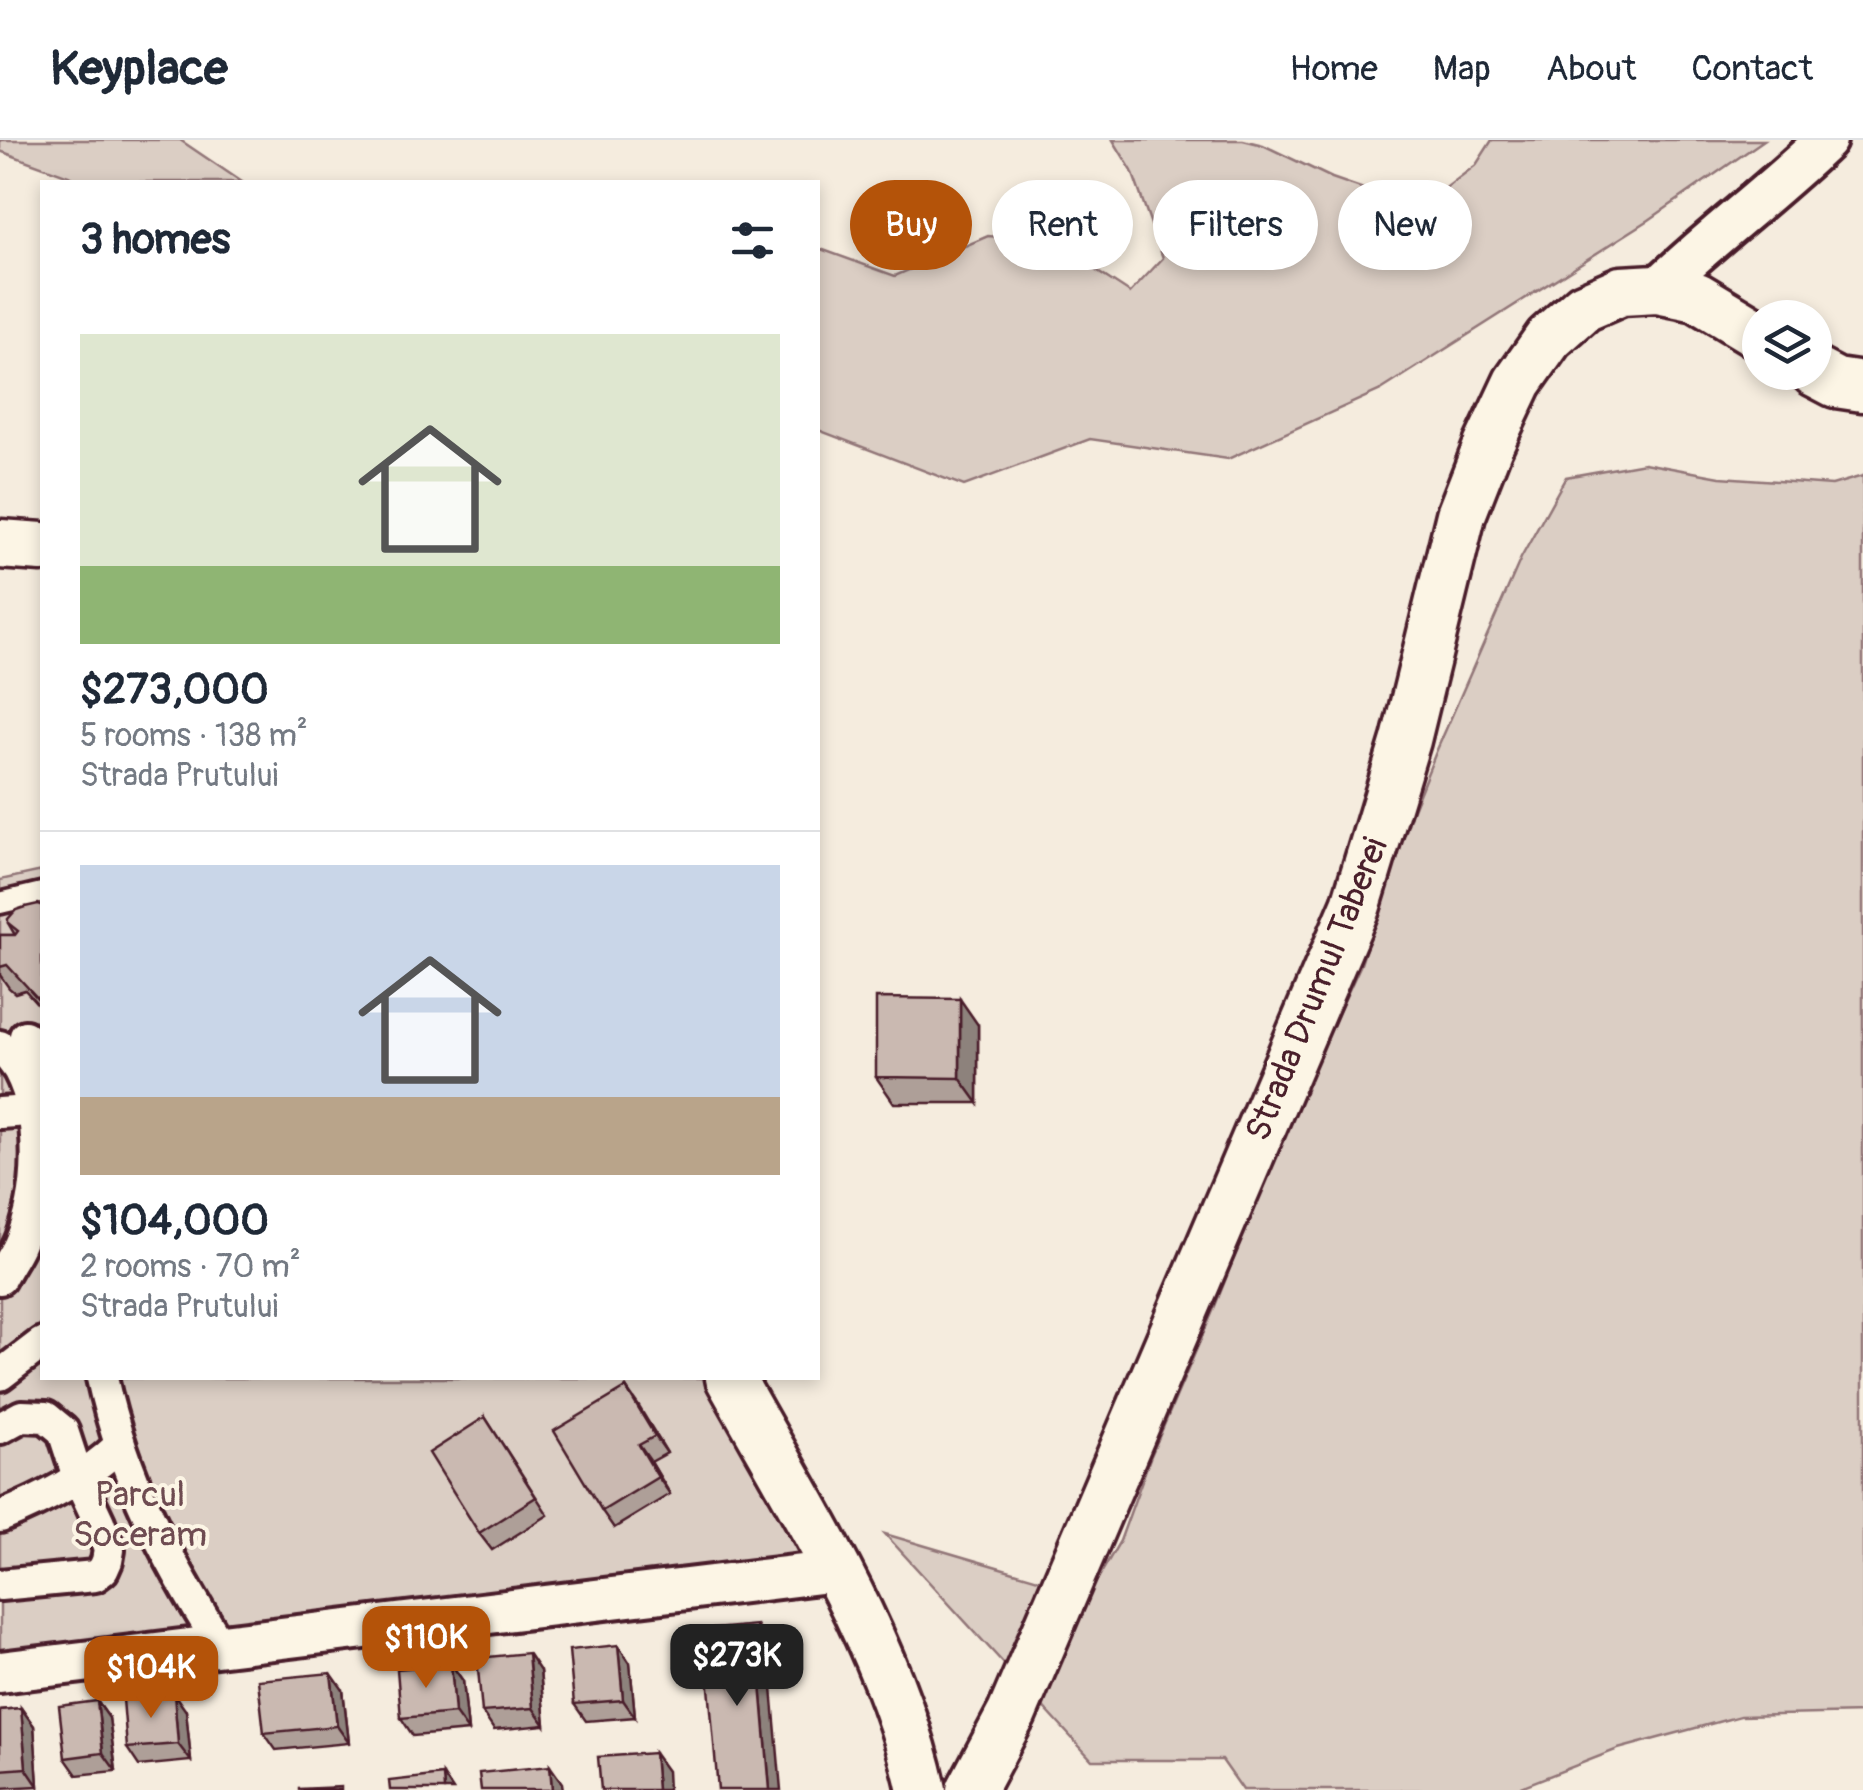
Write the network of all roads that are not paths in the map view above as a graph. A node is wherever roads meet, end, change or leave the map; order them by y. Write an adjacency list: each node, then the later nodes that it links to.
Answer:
1 (1826, 140): 2 (street)
2 (1657, 289): 3 (street, Strada Drumul Taberei); 28 (street, Strada Drumul Taberei)
3 (1742, 324)
4 (1832, 381): 5 (street)
5 (1863, 387)
6 (0, 544): 7 (street)
7 (40, 546)
8 (40, 894): 9 (lane)
9 (0, 904)
10 (13, 1041): 11 (street); 12 (street)
11 (40, 1070)
12 (37, 1111): 13 (street); 14 (street)
13 (0, 1113)
14 (0, 1278)
15 (40, 1345): 16 (street)
16 (0, 1375)
17 (103, 1380): 20 (street)
18 (731, 1380): 23 (street)
19 (0, 1428): 21 (street)
20 (120, 1446): 21 (street); 25 (street)
21 (79, 1479): 22 (street); 24 (street)
22 (0, 1517)
23 (836, 1571): 25 (street); 27 (street)
24 (0, 1585)
25 (220, 1646): 26 (street)
26 (0, 1672)
27 (922, 1790)
28 (972, 1790)

